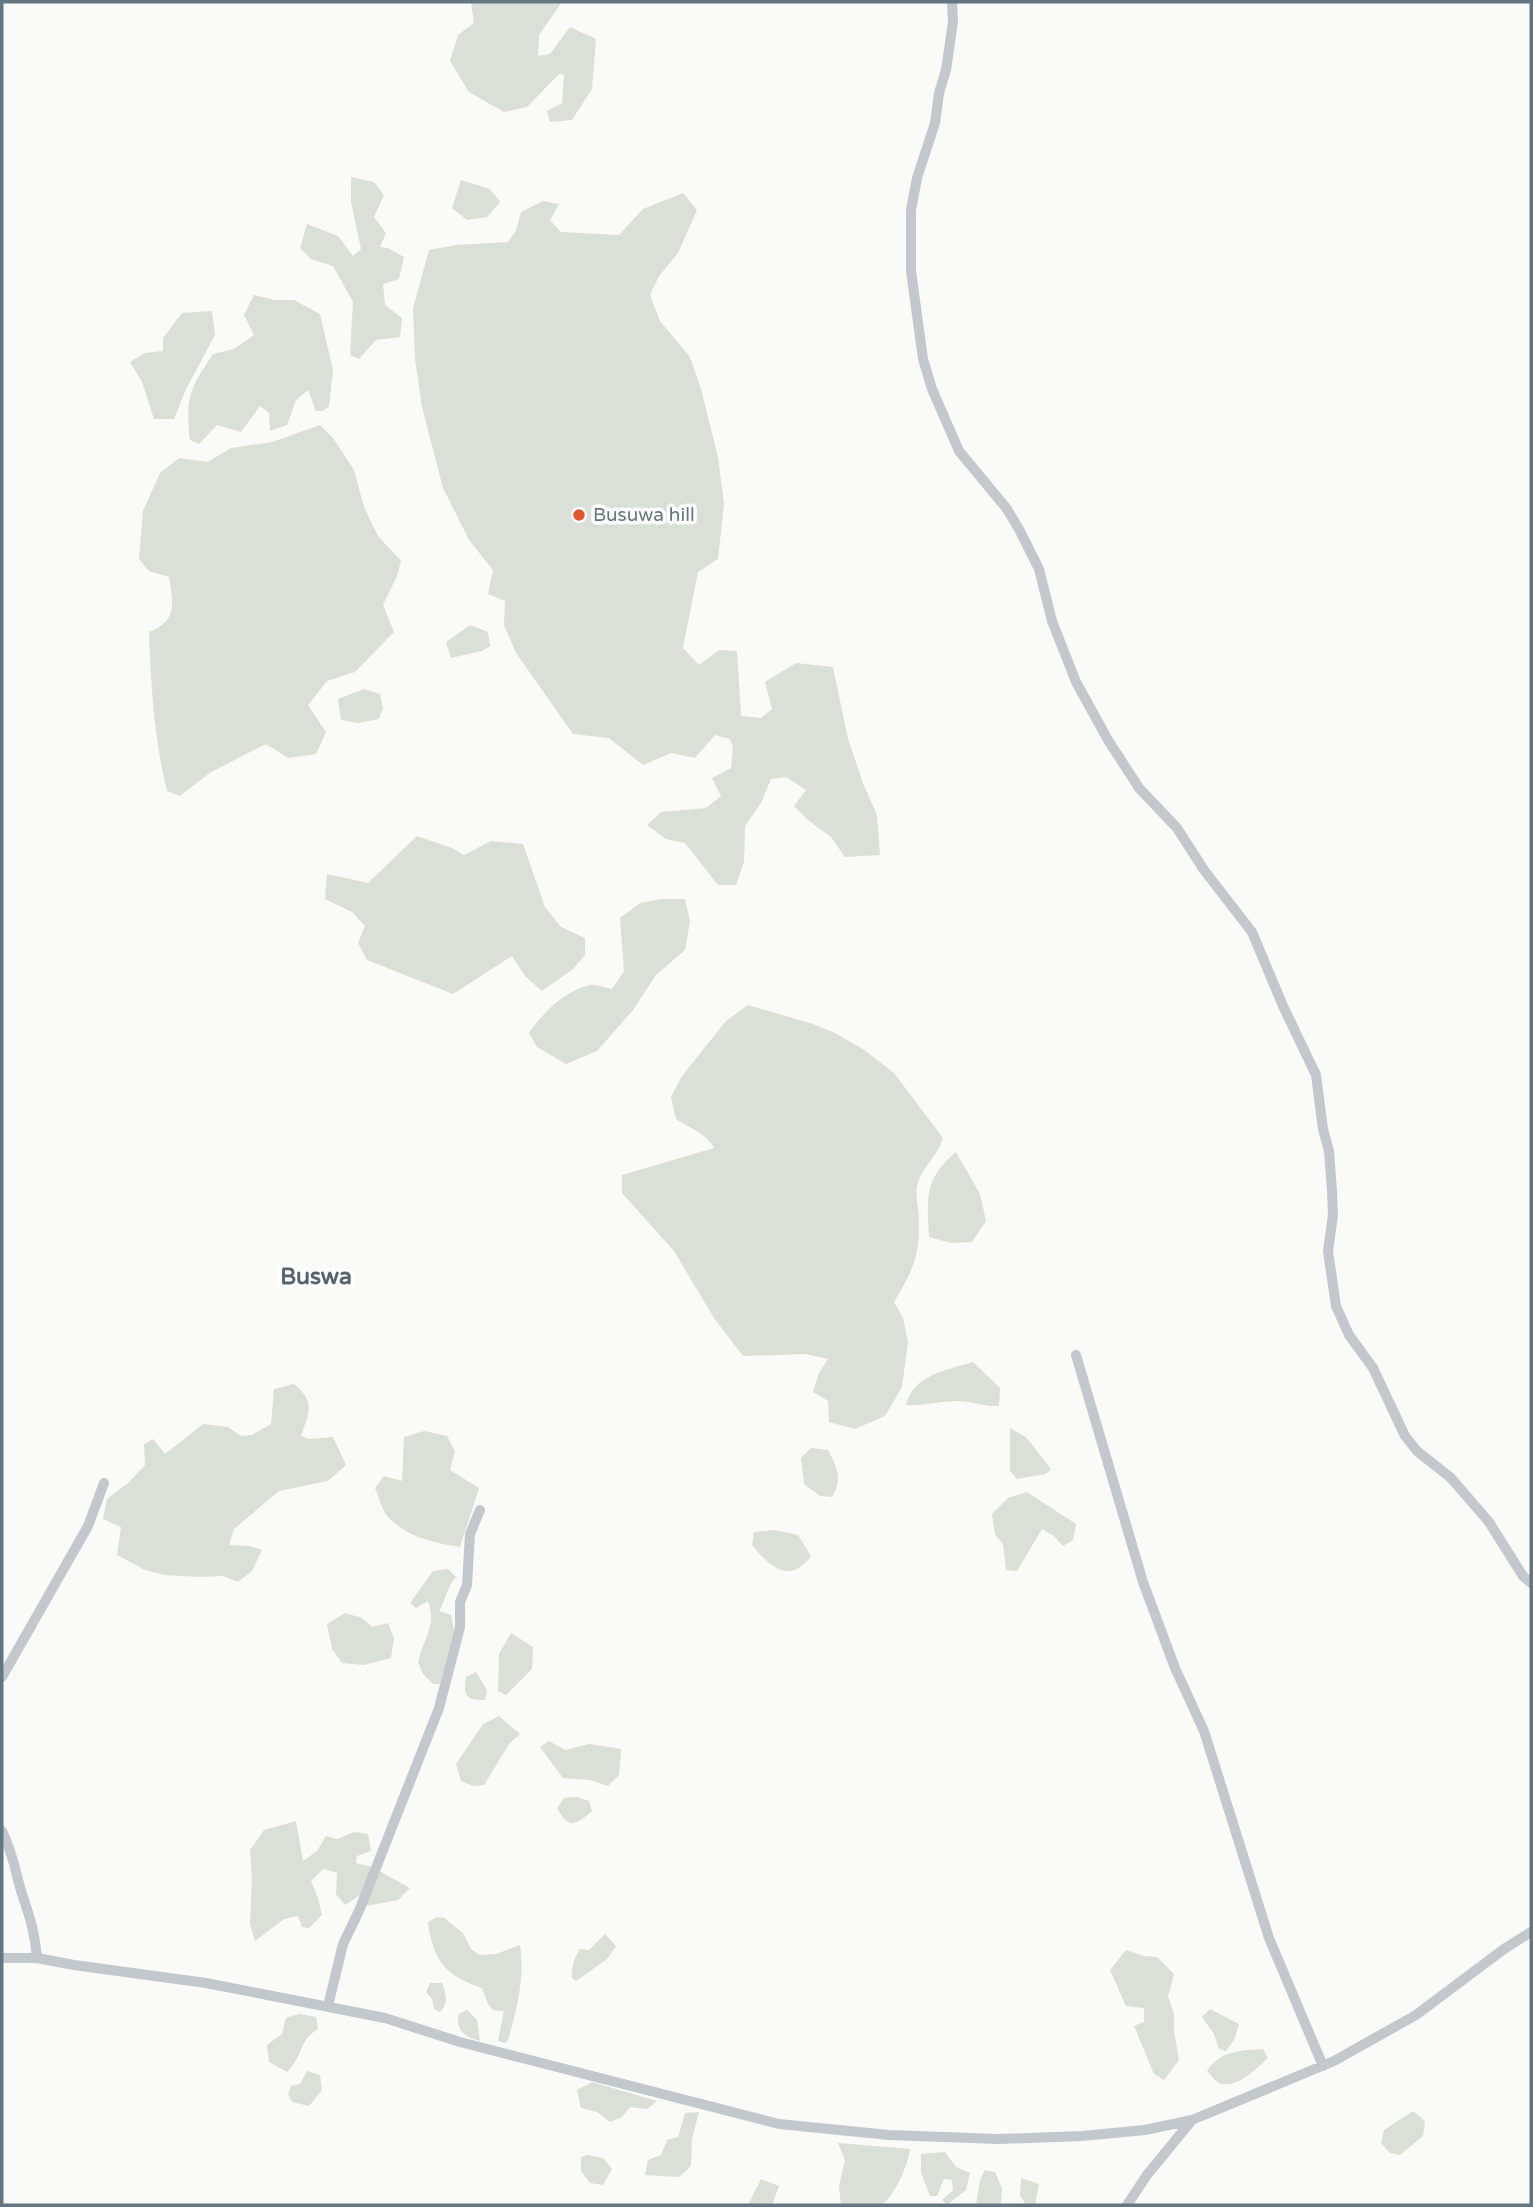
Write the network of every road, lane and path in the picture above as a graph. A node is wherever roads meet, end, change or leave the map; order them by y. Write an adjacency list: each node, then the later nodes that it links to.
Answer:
1 (952, 2): 5 (street)
2 (1076, 1355): 12 (street)
3 (104, 1483): 6 (street)
4 (480, 1510): 11 (street)
5 (1531, 1583)
6 (2, 1677)
7 (2, 1831): 10 (street)
8 (1531, 1932): 12 (street)
9 (2, 1958): 10 (street)
10 (37, 1958): 11 (street)
11 (328, 2006): 13 (street)
12 (1323, 2066): 13 (street)
13 (1192, 2120): 14 (street)
14 (1125, 2204)

